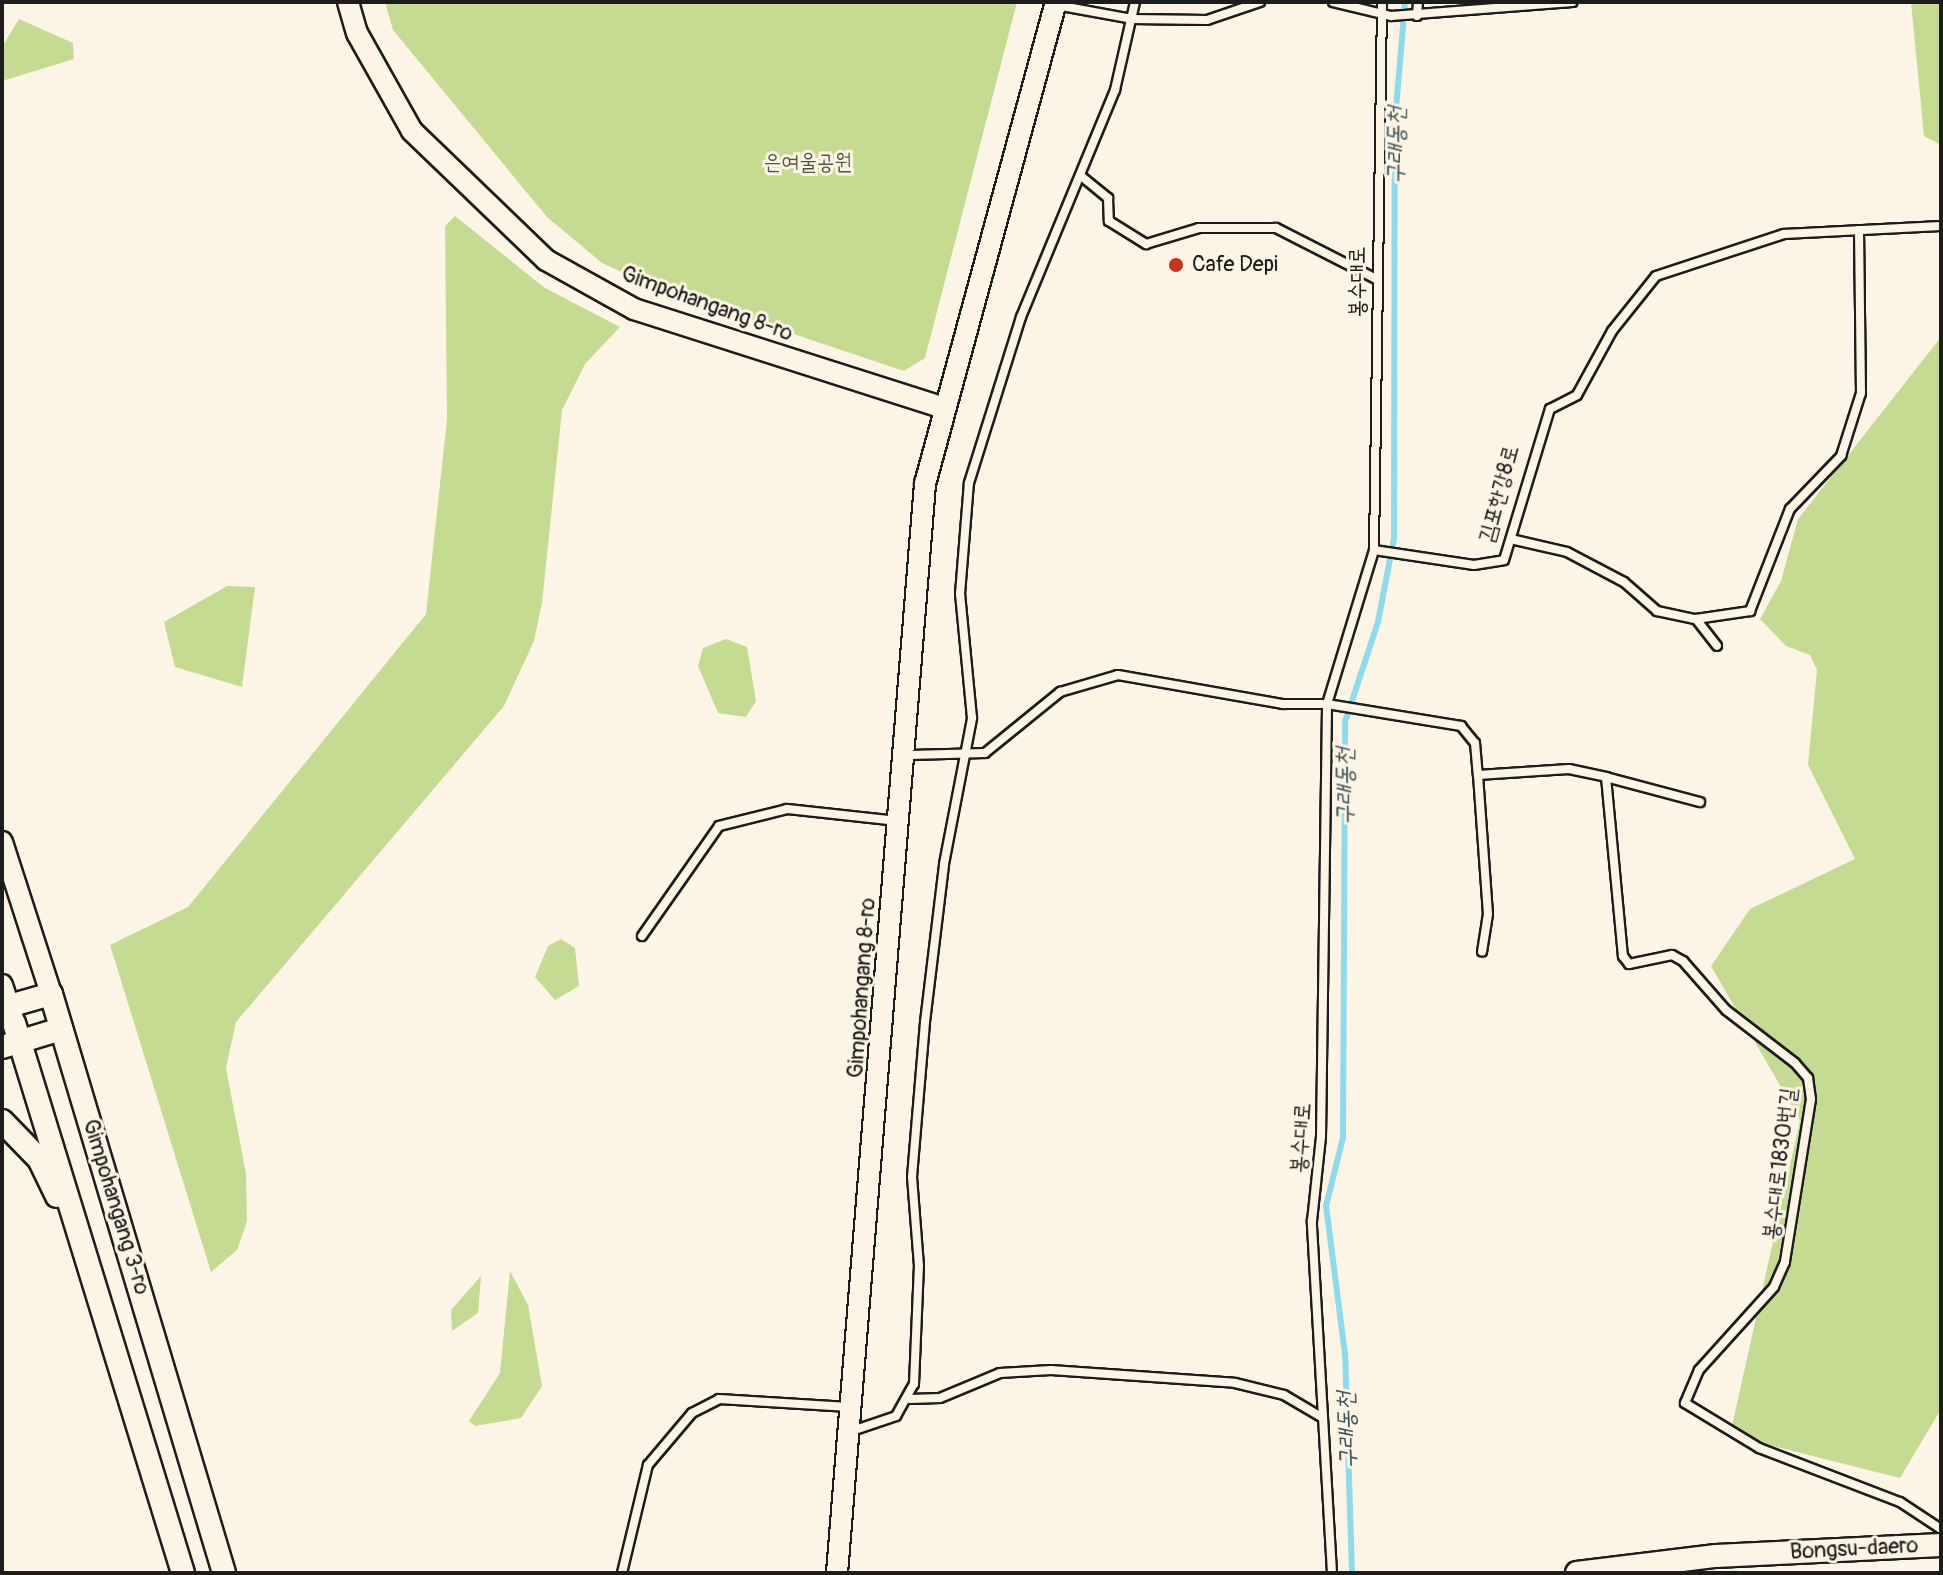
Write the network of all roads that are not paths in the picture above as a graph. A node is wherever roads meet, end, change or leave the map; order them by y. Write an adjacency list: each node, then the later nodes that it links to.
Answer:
1 (348, 2): 16 (street, Gimpohangang 8-ro)
2 (1135, 2): 11 (lane)
3 (1260, 2): 11 (lane)
4 (1333, 2): 9 (lane)
5 (1382, 2): 9 (lane, 봉수대로)
6 (1418, 2): 10 (lane)
7 (1572, 2): 10 (lane)
8 (1056, 4): 11 (lane); 16 (street, Gimpohangang 8-ro)
9 (1380, 14): 10 (lane); 15 (lane, 봉수대로)
10 (1417, 16)
11 (1132, 19): 12 (lane)
12 (1081, 176): 15 (lane); 23 (lane)
13 (1941, 226): 14 (lane, 김포한강8로)
14 (1859, 230): 17 (lane, 김포한강8로); 19 (lane)
15 (1376, 279): 18 (lane, 봉수대로)
16 (944, 408): 22 (street); 27 (street, Gimpohangang 8-ro)
17 (1515, 540): 18 (lane, 김포한강8로); 19 (lane)
18 (1379, 550): 21 (lane)
19 (1696, 619): 20 (lane)
20 (1717, 646)
21 (1327, 704): 23 (lane); 24 (lane); 38 (lane, 봉수대로)
22 (910, 755): 23 (lane); 27 (street)
23 (965, 757): 36 (lane)
24 (1478, 775): 25 (lane); 30 (lane)
25 (1606, 777): 26 (lane); 40 (lane, 봉수대로1830번길)
26 (1700, 802)
27 (899, 821): 29 (lane); 37 (street, Gimpohangang 8-ro)
28 (2, 842): 31 (street, Gimpohangang 3-ro)
29 (642, 936)
30 (1482, 952)
31 (51, 994): 32 (main road); 33 (main road, Gimpohangang 3-ro)
32 (8, 1019): 33 (main road); 35 (main road, Gimpohangang 3-ro)
33 (61, 1029): 43 (main road, Gimpohangang 3-ro)
34 (2, 1121): 35 (main road)
35 (91, 1264): 42 (main road, Gimpohangang 3-ro)
36 (910, 1399): 38 (lane); 39 (lane)
37 (854, 1407): 39 (street, Gimpohangang 8-ro); 44 (lane)
38 (1323, 1418): 46 (lane, 봉수대로)
39 (852, 1431): 45 (street, Gimpohangang 8-ro)
40 (1941, 1529)
41 (1941, 1545): 47 (main road, Bongsu-daero)
42 (183, 1573)
43 (224, 1573)
44 (622, 1573)
45 (837, 1573)
46 (1332, 1573)
47 (1577, 1573)

